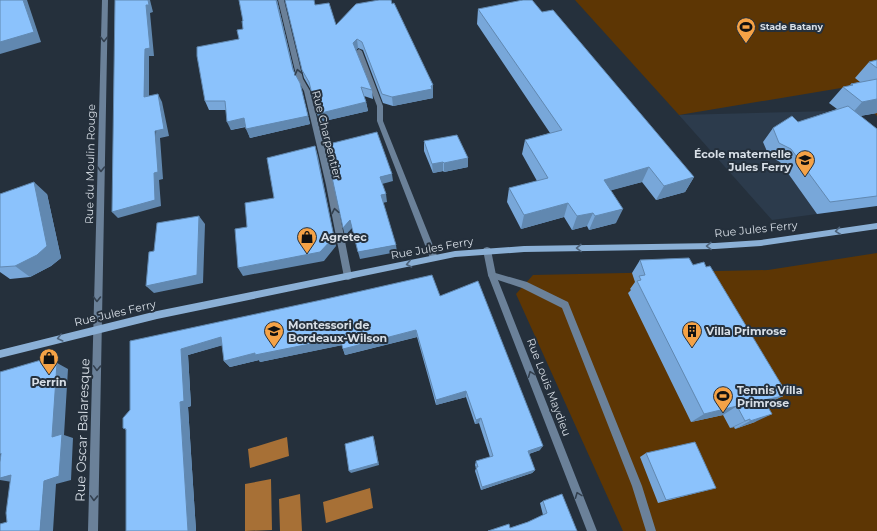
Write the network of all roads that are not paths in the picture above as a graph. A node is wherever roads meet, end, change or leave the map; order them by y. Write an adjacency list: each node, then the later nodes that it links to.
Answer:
1 (105, 0): 9 (street, Rue du Moulin Rouge, one-way to 9)
2 (281, 0): 8 (street, Rue Charpentier, one-way to 2)
3 (359, 51): 6 (street)
4 (877, 226): 5 (street, Rue Jules Ferry, one-way to 5)
5 (487, 250): 6 (street, Rue Jules Ferry); 7 (street, Rue Louis Maydieu)
6 (434, 258): 8 (street, Rue Jules Ferry, one-way to 8)
7 (492, 275): 12 (street, Rue Louis Maydieu, one-way to 7); 13 (street)
8 (348, 277): 9 (street, Rue Jules Ferry)
9 (98, 329): 10 (street, Rue Jules Ferry, one-way to 10); 11 (street, Rue Oscar Balaresque, one-way to 11)
10 (0, 354)
11 (92, 531)
12 (592, 531)
13 (652, 531)

